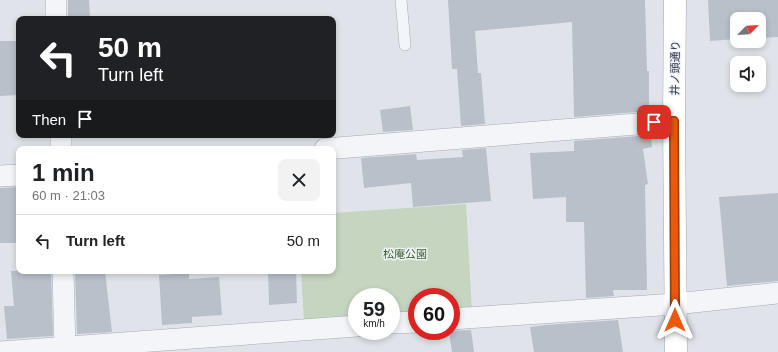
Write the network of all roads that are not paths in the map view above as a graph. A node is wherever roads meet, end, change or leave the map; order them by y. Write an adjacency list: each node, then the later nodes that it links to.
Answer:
1 (56, 0): 4 (street)
2 (402, 0): 5 (lane)
3 (675, 0): 6 (main road, 井ノ頭通り)
4 (56, 16)
5 (405, 45)
6 (674, 121): 7 (street); 12 (main road, 井ノ頭通り)
7 (336, 148)
8 (16, 174): 9 (street)
9 (0, 176)
10 (64, 274): 15 (street)
11 (778, 294): 12 (street)
12 (675, 304): 13 (street); 17 (main road, 井ノ頭通り)
13 (460, 318)
14 (348, 327): 15 (street)
15 (65, 349): 16 (street)
16 (0, 352)
17 (676, 352)

